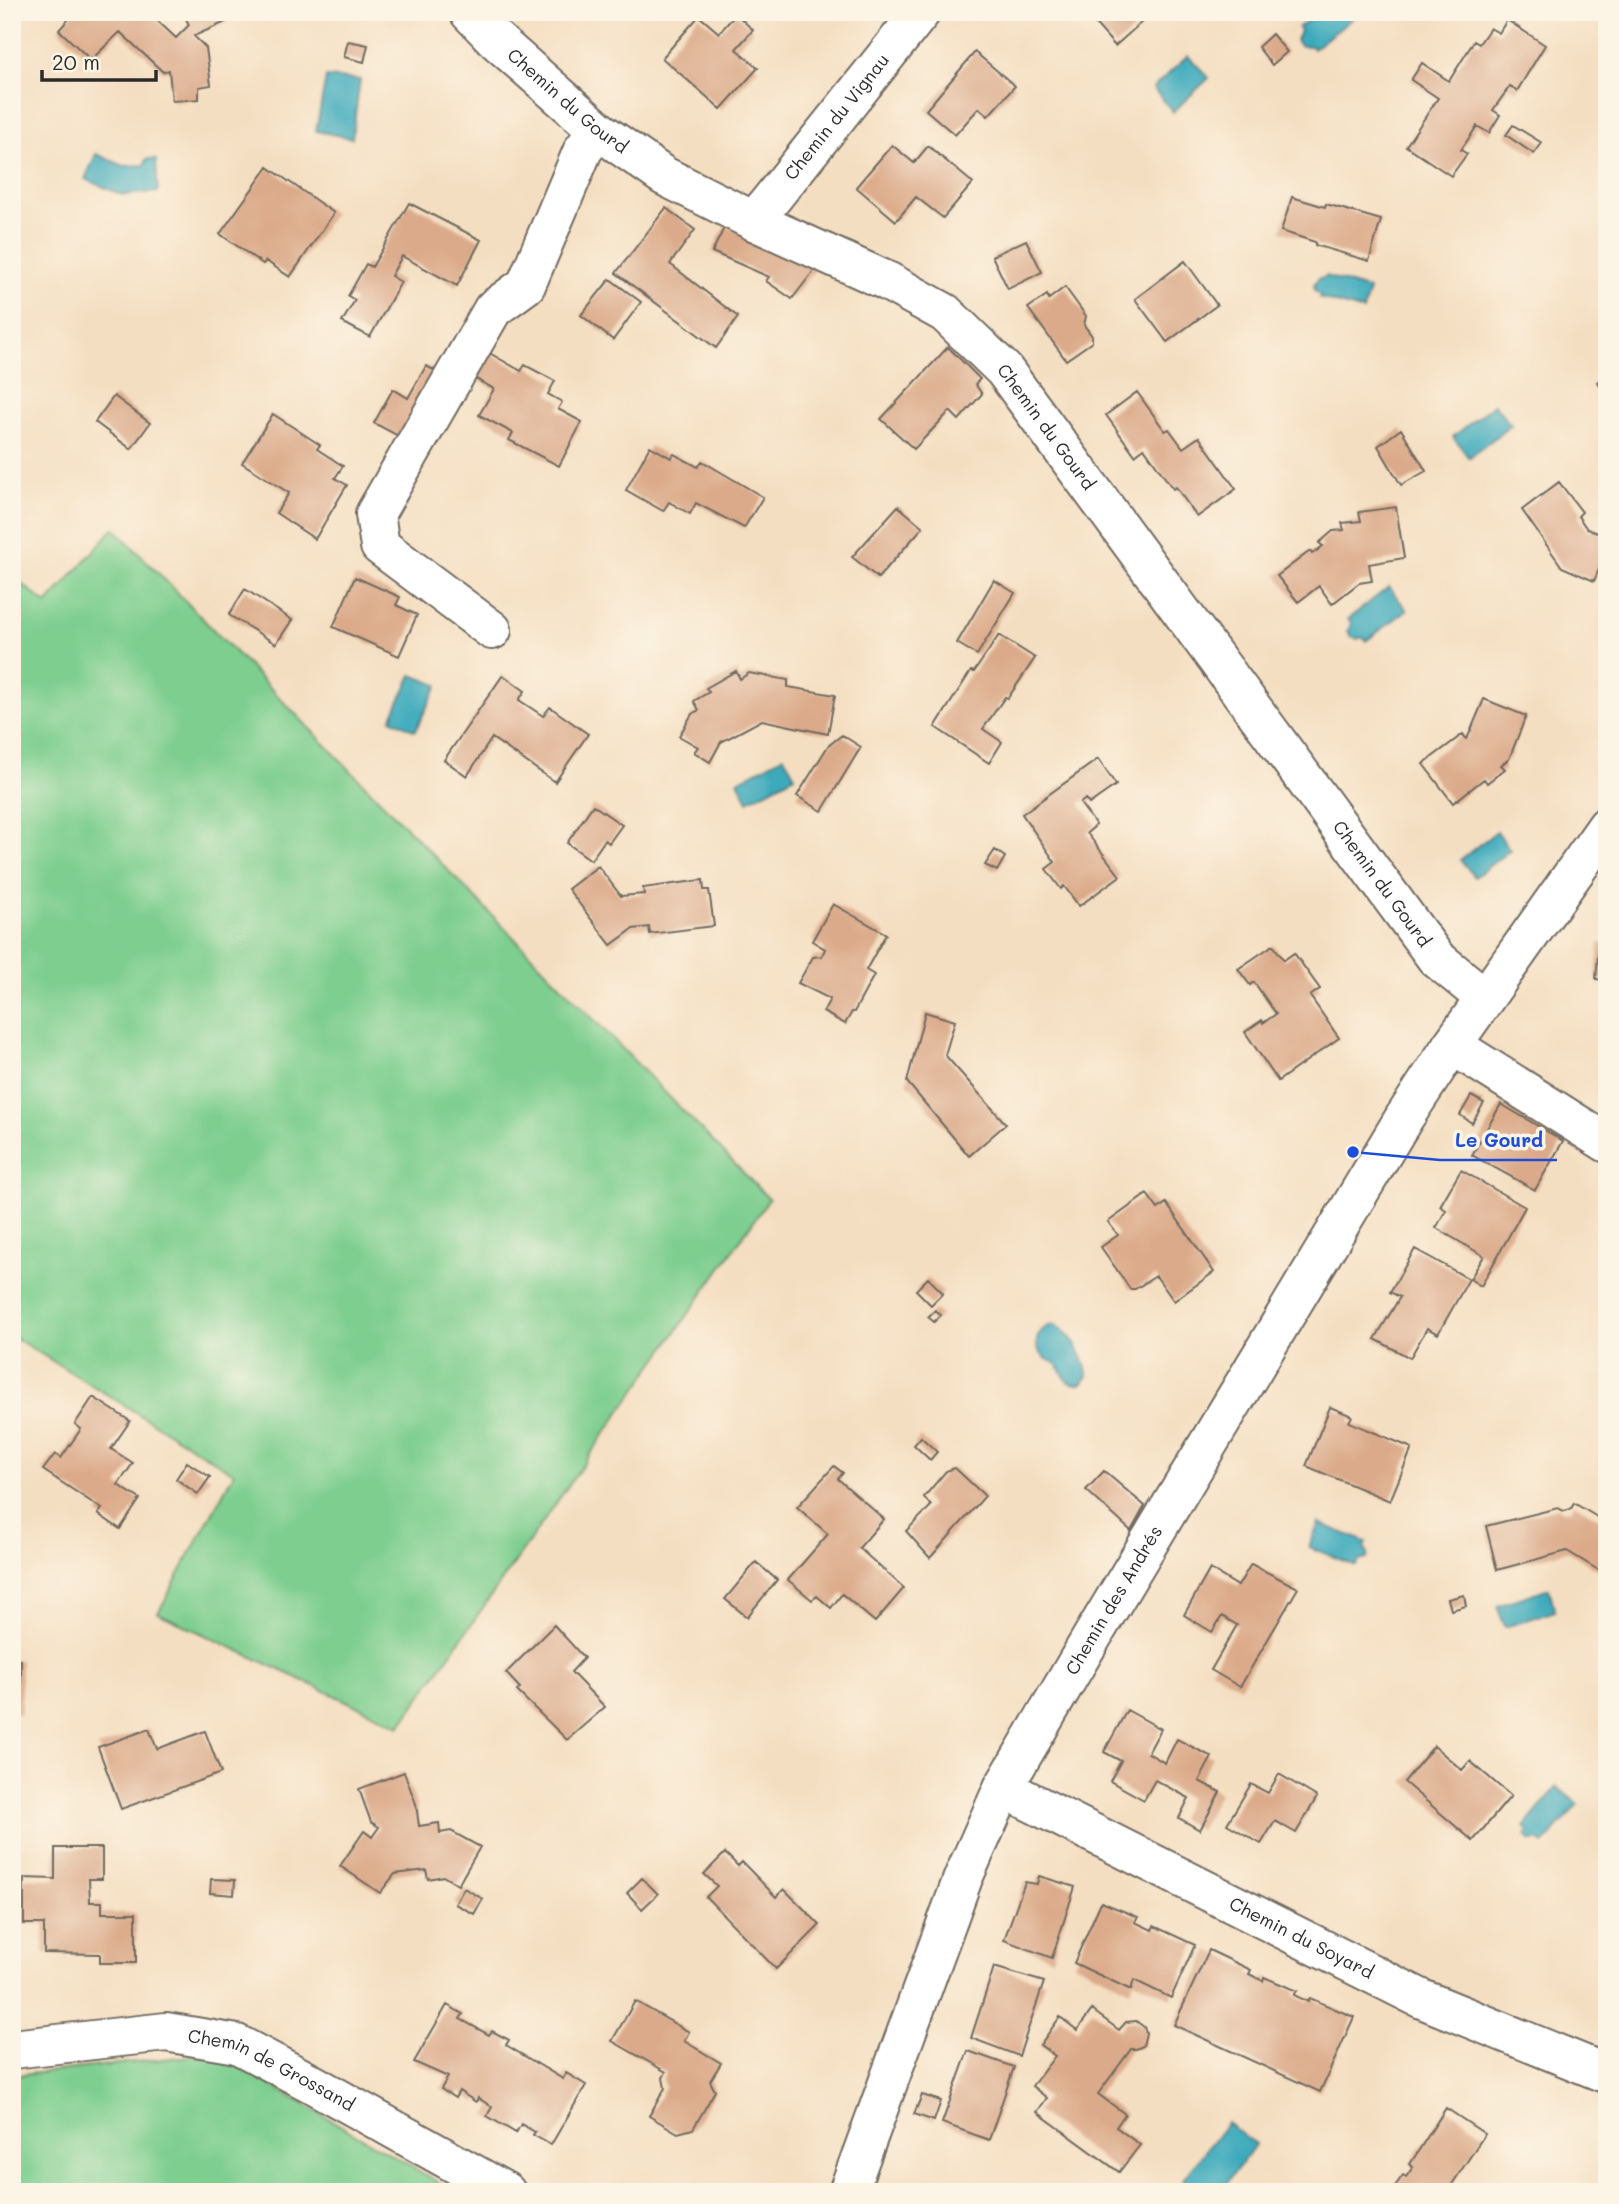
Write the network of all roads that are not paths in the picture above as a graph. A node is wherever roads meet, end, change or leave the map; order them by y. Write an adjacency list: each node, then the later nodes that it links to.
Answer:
1 (469, 12): 3 (street, Chemin du Gourd)
2 (921, 12): 4 (street, Chemin du Vignau)
3 (598, 130): 4 (street, Chemin du Gourd); 5 (street)
4 (754, 221): 7 (street, Chemin du Gourd)
5 (492, 630)
6 (1607, 826): 7 (street, Chemin des Andrés)
7 (1485, 998): 8 (street, Chemin des Andrés)
8 (1452, 1045): 9 (street); 10 (street, Chemin des Andrés)
9 (1607, 1143)
10 (1003, 1788): 12 (street, Chemin du Soyard); 14 (street, Chemin des Andrés)
11 (12, 2049): 13 (street, Chemin de Grossand)
12 (1607, 2074)
13 (506, 2192)
14 (848, 2192)

